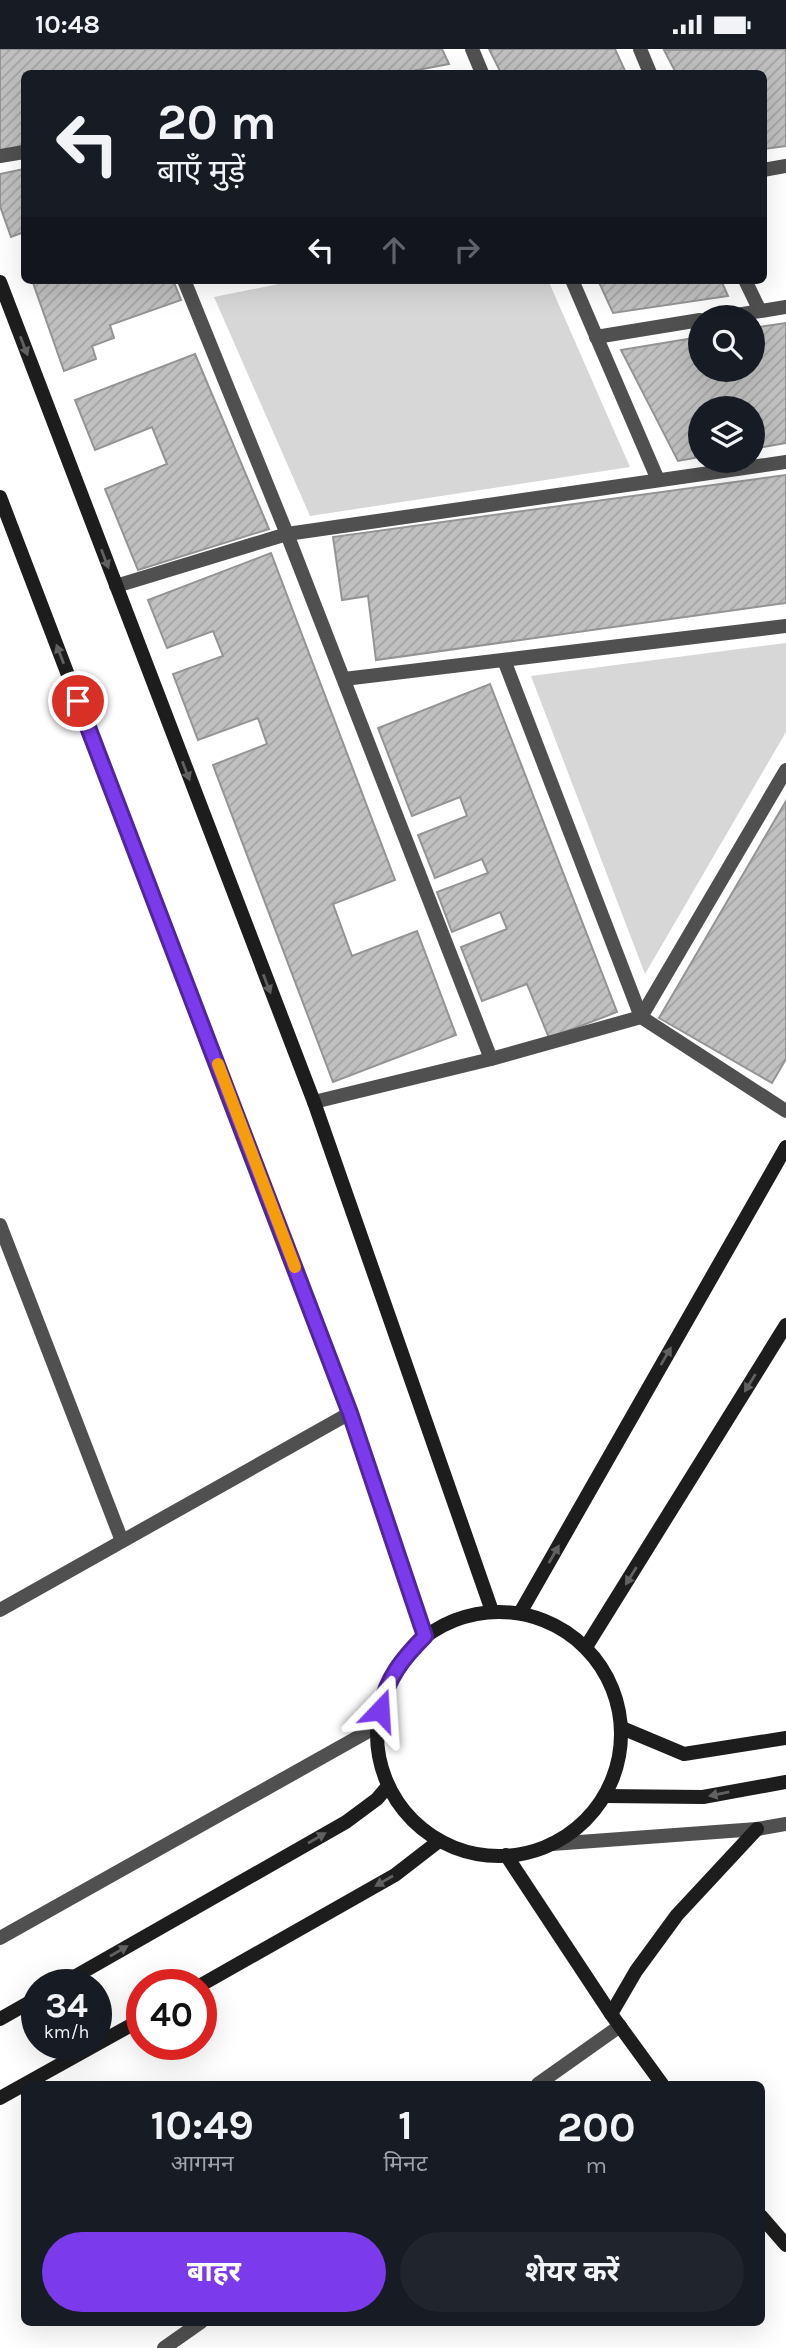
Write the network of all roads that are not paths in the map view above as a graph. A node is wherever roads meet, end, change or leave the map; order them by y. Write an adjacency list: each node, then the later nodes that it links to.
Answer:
1 (472, 49): 3 (street)
2 (640, 49): 4 (street)
3 (481, 70)
4 (649, 70)
5 (21, 152): 6 (street)
6 (0, 156)
7 (786, 166): 8 (street)
8 (767, 169)
9 (0, 282): 22 (street, one-way to 22)
10 (186, 284): 21 (street)
11 (574, 284): 17 (street)
12 (747, 284): 13 (street)
13 (757, 305)
14 (786, 307): 15 (street)
15 (765, 310)
16 (688, 322): 17 (street)
17 (596, 337): 19 (street)
18 (786, 462): 19 (street)
19 (658, 480): 21 (street)
20 (0, 498): 34 (street, one-way to 20)
21 (287, 534): 22 (street); 25 (street)
22 (116, 586): 29 (street, one-way to 29)
23 (786, 627): 24 (street)
24 (505, 660): 25 (street); 27 (street)
25 (344, 679): 28 (street)
26 (786, 770): 27 (street)
27 (640, 1017): 28 (street); 30 (street)
28 (491, 1059): 29 (street)
29 (314, 1102): 37 (street)
30 (786, 1111)
31 (786, 1147): 38 (street, one-way to 31)
32 (0, 1225): 35 (street)
33 (786, 1325): 40 (street, one-way to 40)
34 (350, 1413): 35 (street); 39 (street)
35 (122, 1541): 36 (street)
36 (0, 1610)
37 (492, 1611): 38 (street); 39 (street)
38 (520, 1613): 40 (street)
39 (425, 1636): 41 (street)
40 (586, 1647): 42 (street)
41 (376, 1727): 45 (street); 52 (street)
42 (622, 1728): 43 (street); 46 (street)
43 (786, 1738)
44 (786, 1781): 46 (street, one-way to 46)
45 (388, 1786): 49 (street); 53 (street, one-way to 45)
46 (604, 1796): 50 (street)
47 (786, 1824): 48 (street)
48 (757, 1829): 50 (street); 57 (street)
49 (439, 1841): 51 (street); 54 (street, one-way to 54)
50 (552, 1844): 51 (street)
51 (506, 1856): 57 (street)
52 (0, 1938)
53 (88, 1969)
54 (217, 1976)
55 (21, 2007): 56 (street)
56 (0, 2019)
57 (616, 2020): 60 (street); 61 (street)
58 (126, 2028): 59 (street)
59 (31, 2081)
60 (542, 2081)
61 (660, 2081)
62 (21, 2086): 63 (street)
63 (0, 2098)
64 (765, 2221): 65 (street)
65 (786, 2245)
66 (195, 2326): 67 (street)
67 (164, 2348)

